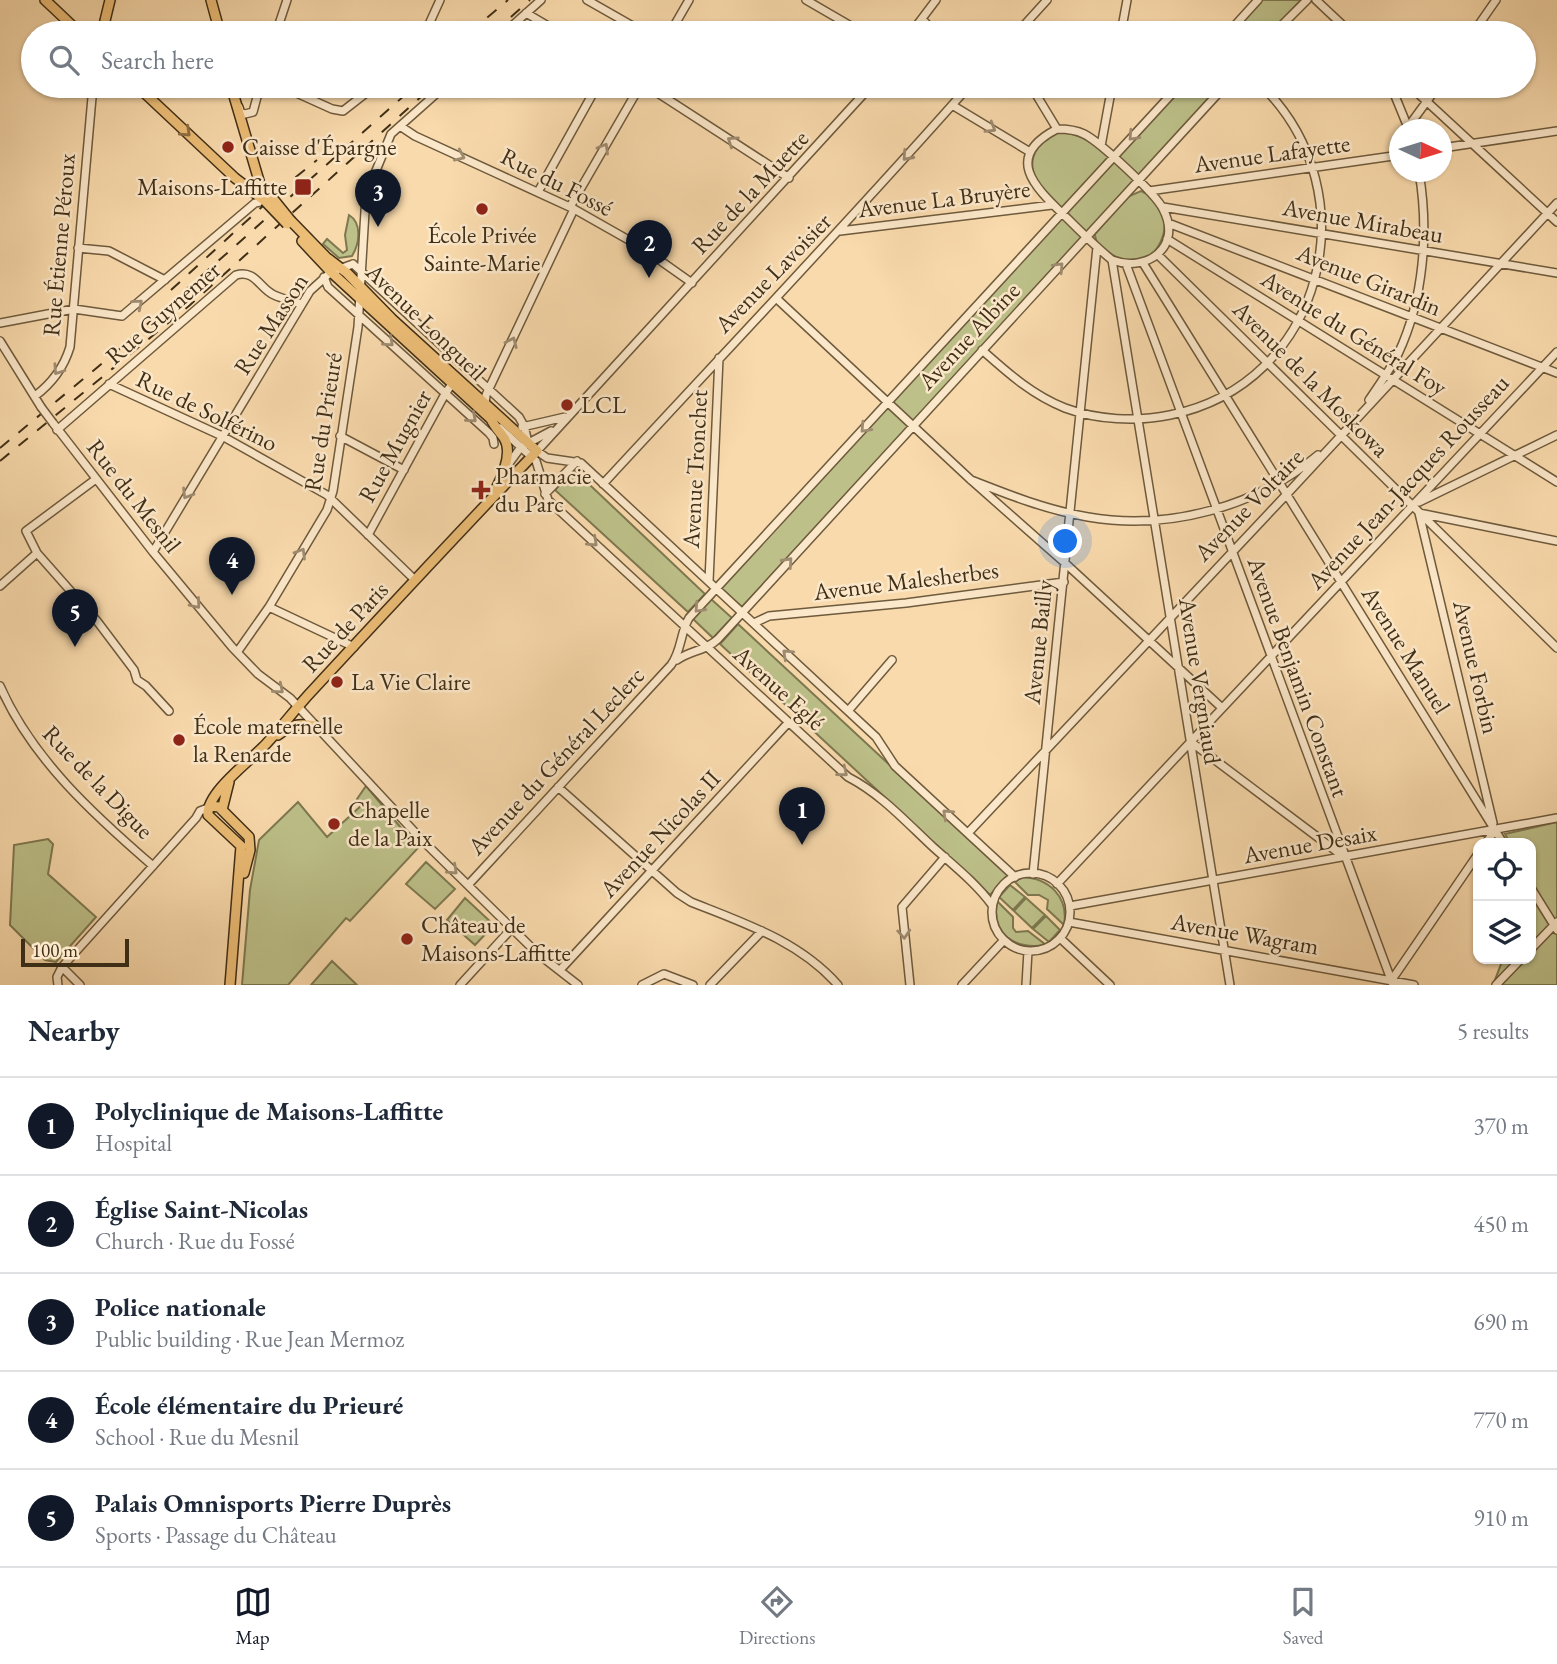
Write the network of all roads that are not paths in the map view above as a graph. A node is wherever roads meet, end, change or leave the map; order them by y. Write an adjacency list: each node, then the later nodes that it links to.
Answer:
1 (45, 0): 19 (main road)
2 (110, 0): 20 (main road)
3 (214, 0): 21 (main road)
4 (287, 0): 22 (street)
5 (440, 0): 23 (street)
6 (541, 0): 17 (street)
7 (587, 0): 26 (street)
8 (689, 0): 27 (street)
9 (806, 0): 28 (street)
10 (936, 0): 18 (street)
11 (1047, 0): 29 (street)
12 (1127, 0): 30 (street)
13 (1258, 0): 31 (street)
14 (1307, 0): 32 (street)
15 (1316, 0): 33 (street)
16 (1496, 0): 34 (street)
17 (526, 13): 24 (street); 25 (street)
18 (922, 19)
19 (67, 21)
20 (105, 21)
21 (219, 21)
22 (280, 21)
23 (430, 21)
24 (517, 21)
25 (539, 21)
26 (624, 21)
27 (677, 21)
28 (842, 21)
29 (1028, 21)
30 (1123, 21)
31 (1239, 21)
32 (1286, 21)
33 (1338, 21)
34 (1481, 21)
35 (92, 98): 92 (street, Rue Étienne Péroux)
36 (149, 98): 77 (main road, one-way to 77)
37 (234, 98): 77 (main road)
38 (235, 98): 59 (street)
39 (240, 98): 59 (main road)
40 (257, 98): 59 (street)
41 (308, 98): 42 (street)
42 (360, 98)
43 (431, 98): 62 (street, Rue du Prieuré)
44 (590, 98): 76 (street)
45 (633, 98): 81 (street, one-way to 45)
46 (666, 98): 72 (street, one-way to 46)
47 (860, 98): 72 (street, Rue de la Muette)
48 (959, 98): 58 (street, Avenue Lavoisier)
49 (1038, 98): 63 (street)
50 (1110, 98): 66 (street)
51 (1168, 98): 70 (street, Avenue Albine, one-way to 70)
52 (1214, 98): 73 (street, Avenue Albine)
53 (1272, 98): 71 (street)
54 (1396, 98): 60 (street)
55 (1424, 98): 57 (street)
56 (1430, 98): 57 (street)
57 (1428, 101): 61 (street); 65 (street)
58 (952, 105): 68 (street, one-way to 68); 87 (street, Avenue Lavoisier, one-way to 87)
59 (245, 114): 77 (main road)
60 (1405, 119)
61 (1415, 119)
62 (400, 125): 76 (street, Rue du Fossé, one-way to 76); 94 (street, Rue du Prieuré)
63 (1057, 129): 66 (street); 68 (street)
64 (1557, 131): 65 (street)
65 (1473, 143): 67 (street); 83 (street)
66 (1101, 146): 70 (street)
67 (1452, 146)
68 (1030, 152): 79 (street)
69 (1389, 156): 71 (street, Avenue Lafayette)
70 (1113, 158): 73 (street); 82 (street, Avenue Albine)
71 (1314, 167): 75 (street, Avenue Lafayette); 88 (street)
72 (789, 178): 107 (street, Rue de la Muette)
73 (1138, 181): 75 (street); 89 (street, Avenue Albine)
74 (1420, 182): 93 (street)
75 (1149, 191): 80 (street)
76 (538, 192): 81 (street, Rue du Fossé)
77 (267, 198): 84 (main road, bridge); 106 (street)
78 (1557, 203): 83 (street, Avenue Voltaire)
79 (1052, 205): 82 (street); 87 (street, Avenue La Bruyère)
80 (1163, 207): 86 (street); 88 (street, Avenue Mirabeau)
81 (572, 208): 107 (street, Rue du Fossé); 128 (street, one-way to 81)
82 (1062, 213): 89 (street); 132 (street, Avenue Albine)
83 (1547, 213): 85 (street); 100 (street, Avenue Voltaire)
84 (289, 222): 103 (main road, Avenue Longueil); 104 (main road, Avenue Longueil)
85 (1557, 222)
86 (1168, 223): 90 (street); 105 (street, Avenue Girardin)
87 (839, 231): 109 (street, Avenue Lavoisier)
88 (1322, 234): 93 (street, Avenue Mirabeau); 105 (street)
89 (1087, 237): 91 (street); 118 (street, Avenue Albine, one-way to 89)
90 (1167, 239): 95 (street); 114 (street, Avenue du Général Foy)
91 (1097, 247): 96 (street); 134 (street, Avenue Bailly)
92 (78, 248): 106 (street); 111 (street, Rue Étienne Péroux)
93 (1423, 251): 100 (street, Avenue Mirabeau); 113 (street)
94 (362, 252): 98 (street); 101 (street, Rue du Prieuré)
95 (1158, 255): 97 (street); 121 (street, Avenue de la Moskowa)
96 (1112, 260): 99 (street); 138 (street, Avenue Vergniaud)
97 (1143, 263): 99 (street); 130 (street, Avenue Manuel)
98 (353, 264): 101 (street); 104 (street)
99 (1126, 264): 135 (street, Avenue Benjamin Constant)
100 (1499, 264): 102 (street, Avenue Mirabeau); 116 (street, Avenue Voltaire)
101 (362, 273): 108 (street, Rue du Prieuré); 128 (street)
102 (1557, 273)
103 (327, 274): 104 (main road, Avenue Longueil); 110 (street, Rue Masson); 112 (street)
104 (344, 277): 108 (main road, Avenue Longueil)
105 (1316, 279): 113 (street, Avenue Girardin); 114 (street)
106 (165, 280): 111 (street, one-way to 106)
107 (692, 283): 136 (street, Rue de la Muette)
108 (361, 294): 112 (street, Rue du Prieuré); 125 (main road, Avenue Longueil)
109 (776, 298): 120 (street, Avenue Lavoisier); 132 (street)
110 (302, 304): 127 (street, Rue Guynemer); 147 (street, Rue Masson)
111 (74, 309): 115 (street); 131 (street, Rue Étienne Péroux, one-way to 131)
112 (359, 314): 129 (street, one-way to 129); 148 (street, Rue du Prieuré)
113 (1410, 317): 116 (street, Avenue Girardin); 124 (street)
114 (1299, 321): 121 (street); 124 (street, Avenue du Général Foy)
115 (0, 323)
116 (1439, 329): 122 (street, Avenue Girardin); 126 (street, Avenue Voltaire)
117 (0, 341): 131 (street, Rue du Mesnil)
118 (982, 351): 134 (street); 141 (street, Avenue Albine)
119 (1557, 352): 122 (street, Avenue Jean-Jacques Rousseau)
120 (719, 358): 160 (street, Avenue Lavoisier); 177 (street, Avenue Tronchet)
121 (1267, 362): 130 (street); 145 (street, Avenue de la Moskowa)
122 (1543, 368): 123 (street, Avenue Girardin); 144 (street, Avenue Jean-Jacques Rousseau)
123 (1557, 373)
124 (1386, 376): 126 (street, Avenue du Général Foy); 145 (street)
125 (455, 380): 129 (street, Rue Mugnier); 133 (main road, Avenue Longueil); 137 (main road, Avenue Longueil)
126 (1394, 380): 144 (street, Avenue du Général Foy); 145 (street, Avenue Voltaire)
127 (109, 384): 139 (street, Rue Guynemer); 147 (street, Rue de Solférino)
128 (489, 390): 133 (street); 140 (street)
129 (445, 394): 149 (street, one-way to 149); 154 (street, Rue Mugnier)
130 (1224, 395): 135 (street); 159 (street, Avenue Manuel)
131 (35, 396): 139 (street, Rue du Mesnil, bridge)
132 (888, 403): 141 (street); 181 (street, Avenue Albine, one-way to 181)
133 (485, 404): 143 (main road, Avenue Longueil)
134 (1080, 412): 138 (street); 167 (street, Avenue Bailly)
135 (1180, 413): 138 (street); 166 (street, Avenue Benjamin Constant)
136 (568, 415): 140 (street); 142 (street, Rue de la Muette)
137 (491, 419): 150 (street, Avenue Longueil); 155 (main road, Rue de Paris)
138 (1138, 419): 169 (street, Avenue Vergniaud)
139 (55, 426): 156 (street, Rue du Mesnil)
140 (524, 426): 143 (street); 150 (street)
141 (913, 426): 157 (street); 183 (street, Avenue Albine, one-way to 141)
142 (555, 429): 150 (street, Rue de la Muette); 151 (street, Rue de la Muette)
143 (514, 430): 150 (main road, Avenue Longueil)
144 (1479, 434): 152 (street, Avenue du Général Foy); 165 (street, Avenue Jean-Jacques Rousseau)
145 (1341, 435): 159 (street); 162 (street, Avenue Voltaire); 165 (street, Avenue de la Moskowa)
146 (1557, 435): 152 (street)
147 (222, 436): 163 (street, Rue de Solférino); 172 (street, Rue Masson, one-way to 172)
148 (340, 436): 154 (street); 163 (street, Rue du Prieuré)
149 (494, 444)
150 (525, 445): 151 (main road, Avenue Longueil); 155 (street, Rue de Paris)
151 (534, 454): 153 (street); 161 (street, Avenue Eglé); 164 (main road, Rue de Paris)
152 (1514, 455): 158 (street, Avenue du Général Foy); 165 (street)
153 (578, 461): 160 (street, Avenue Eglé); 161 (street)
154 (404, 470): 170 (street, Rue Mugnier)
155 (504, 470): 164 (main road, Rue de Paris)
156 (96, 478): 172 (street, Rue du Mesnil); 174 (street)
157 (971, 480): 167 (street); 175 (street)
158 (1557, 482)
159 (1279, 483): 162 (street, Avenue Manuel); 166 (street)
160 (603, 484): 177 (street, Avenue Eglé)
161 (545, 494): 186 (street, Avenue Eglé, one-way to 186)
162 (1286, 495): 173 (street, Avenue Voltaire); 179 (street, Avenue Manuel)
163 (331, 499): 170 (street, Rue de Solférino); 182 (street, Rue du Prieuré, one-way to 163)
164 (490, 499): 176 (main road, Rue de Paris)
165 (1412, 505): 168 (street, Avenue de la Moskowa); 179 (street, Avenue Jean-Jacques Rousseau)
166 (1216, 509): 169 (street); 173 (street, Avenue Benjamin Constant)
167 (1070, 513): 169 (street); 175 (street, Avenue Bailly)
168 (1419, 513): 171 (street); 189 (street, Avenue de la Moskowa); 211 (street, Avenue Forbin)
169 (1154, 520): 184 (street, Avenue Vergniaud)
170 (368, 535): 176 (street, Rue de Solférino)
171 (1557, 541)
172 (153, 551): 191 (street, Rue du Mesnil, one-way to 191)
173 (1231, 551): 184 (street, Avenue Voltaire); 192 (street, Avenue Benjamin Constant)
174 (37, 553): 180 (street); 199 (street)
175 (1065, 563): 178 (street, Avenue Bailly); 187 (street)
176 (415, 580): 188 (main road, Rue de Paris)
177 (709, 581): 181 (street, Avenue Eglé)
178 (1064, 582): 185 (street, Avenue Malesherbes); 205 (street, Avenue Bailly)
179 (1341, 582): 192 (street, Avenue Jean-Jacques Rousseau); 211 (street, Avenue Manuel)
180 (0, 586)
181 (716, 589): 183 (street, Avenue Eglé); 186 (street, Avenue du Général Leclerc, one-way to 186)
182 (269, 607): 188 (street); 191 (street, Rue du Prieuré)
183 (742, 612): 185 (street, Avenue Eglé); 190 (street, Avenue du Général Leclerc)
184 (1170, 617): 187 (street, Avenue Voltaire); 195 (street, Avenue Vergniaud)
185 (754, 623): 200 (street, Avenue Eglé, one-way to 185)
186 (684, 627): 190 (street, Avenue Eglé); 194 (street, Avenue du Général Leclerc)
187 (1147, 641): 195 (street); 205 (street, Avenue Voltaire)
188 (354, 647): 197 (main road, Rue de Paris)
189 (1557, 648)
190 (708, 649): 194 (street, Avenue du Général Leclerc); 201 (street, Avenue Eglé)
191 (238, 651): 197 (street, Rue du Mesnil, one-way to 197)
192 (1271, 657): 198 (street, Avenue Jean-Jacques Rousseau); 218 (street, Avenue Benjamin Constant)
193 (892, 660): 200 (street)
194 (671, 665): 207 (street, Avenue du Général Leclerc)
195 (1178, 670): 198 (street); 204 (street, Avenue Vergniaud)
196 (0, 686): 220 (street, Rue de la Digue)
197 (298, 707): 202 (street, Rue du Mesnil); 203 (main road, Rue de Paris)
198 (1221, 708): 204 (street, Avenue Jean-Jacques Rousseau)
199 (169, 711)
200 (848, 711): 212 (street, Avenue Eglé, one-way to 200)
201 (788, 723): 217 (street, Avenue Eglé, one-way to 217); 221 (street, Avenue Nicolas II)
202 (315, 726): 203 (main road); 225 (street, Rue du Mesnil, one-way to 225)
203 (268, 742): 206 (main road, Rue de Paris)
204 (1190, 742): 218 (street); 224 (street, Avenue Vergniaud); 226 (street, Avenue Jean-Jacques Rousseau)
205 (1045, 751): 212 (street, Avenue Voltaire); 222 (street, Avenue Bailly)
206 (229, 782): 208 (main road, Rue de Paris); 209 (main road)
207 (558, 787): 221 (street); 225 (street, Avenue du Général Leclerc)
208 (208, 810): 209 (main road); 216 (main road); 220 (street)
209 (222, 810): 213 (main road)
210 (1557, 818): 211 (street, Avenue Desaix)
211 (1495, 830): 214 (street); 215 (street, Avenue Manuel); 218 (street, Avenue Desaix)
212 (968, 833): 223 (street, Avenue Eglé)
213 (249, 837): 216 (main road); 227 (main road)
214 (1489, 838)
215 (1500, 838)
216 (241, 846): 227 (main road)
217 (945, 857): 229 (street, Avenue Eglé); 253 (street, one-way to 253)
218 (1344, 857): 224 (street, Avenue Desaix); 243 (street, Avenue Benjamin Constant)
219 (1473, 862): 243 (street)
220 (153, 866): 241 (street)
221 (651, 871): 234 (street); 242 (street, Avenue Nicolas II)
222 (1033, 874): 223 (street); 226 (street)
223 (1015, 877): 229 (street)
224 (1214, 880): 230 (street, Avenue Desaix); 238 (street, Avenue Vergniaud)
225 (469, 884): 233 (street, Rue du Mesnil)
226 (1057, 884): 230 (street)
227 (238, 891): 246 (main road)
228 (1536, 895): 232 (street)
229 (992, 905): 236 (street)
230 (1070, 906): 231 (street)
231 (1069, 922): 235 (street); 238 (street, Avenue Wagram)
232 (1556, 925): 237 (street)
233 (513, 927): 242 (street, Rue du Mesnil); 247 (street)
234 (762, 931): 251 (street); 252 (street)
235 (1060, 938): 239 (street); 256 (street)
236 (1004, 940): 239 (street); 254 (street)
237 (1536, 944)
238 (1225, 950): 243 (street, Avenue Wagram); 257 (street, Avenue Vergniaud)
239 (1028, 951): 255 (street)
240 (1516, 964): 259 (street)
241 (62, 967): 244 (street); 245 (street)
242 (560, 970): 248 (street, Rue du Mesnil)
243 (1392, 983): 258 (street, Avenue Wagram)
244 (57, 984)
245 (80, 985)
246 (230, 985)
247 (460, 985)
248 (578, 985)
249 (642, 985): 250 (street)
250 (693, 985)
251 (710, 985)
252 (838, 985)
253 (909, 985)
254 (962, 985)
255 (1026, 985)
256 (1110, 985)
257 (1230, 985)
258 (1414, 985)
259 (1496, 985)

